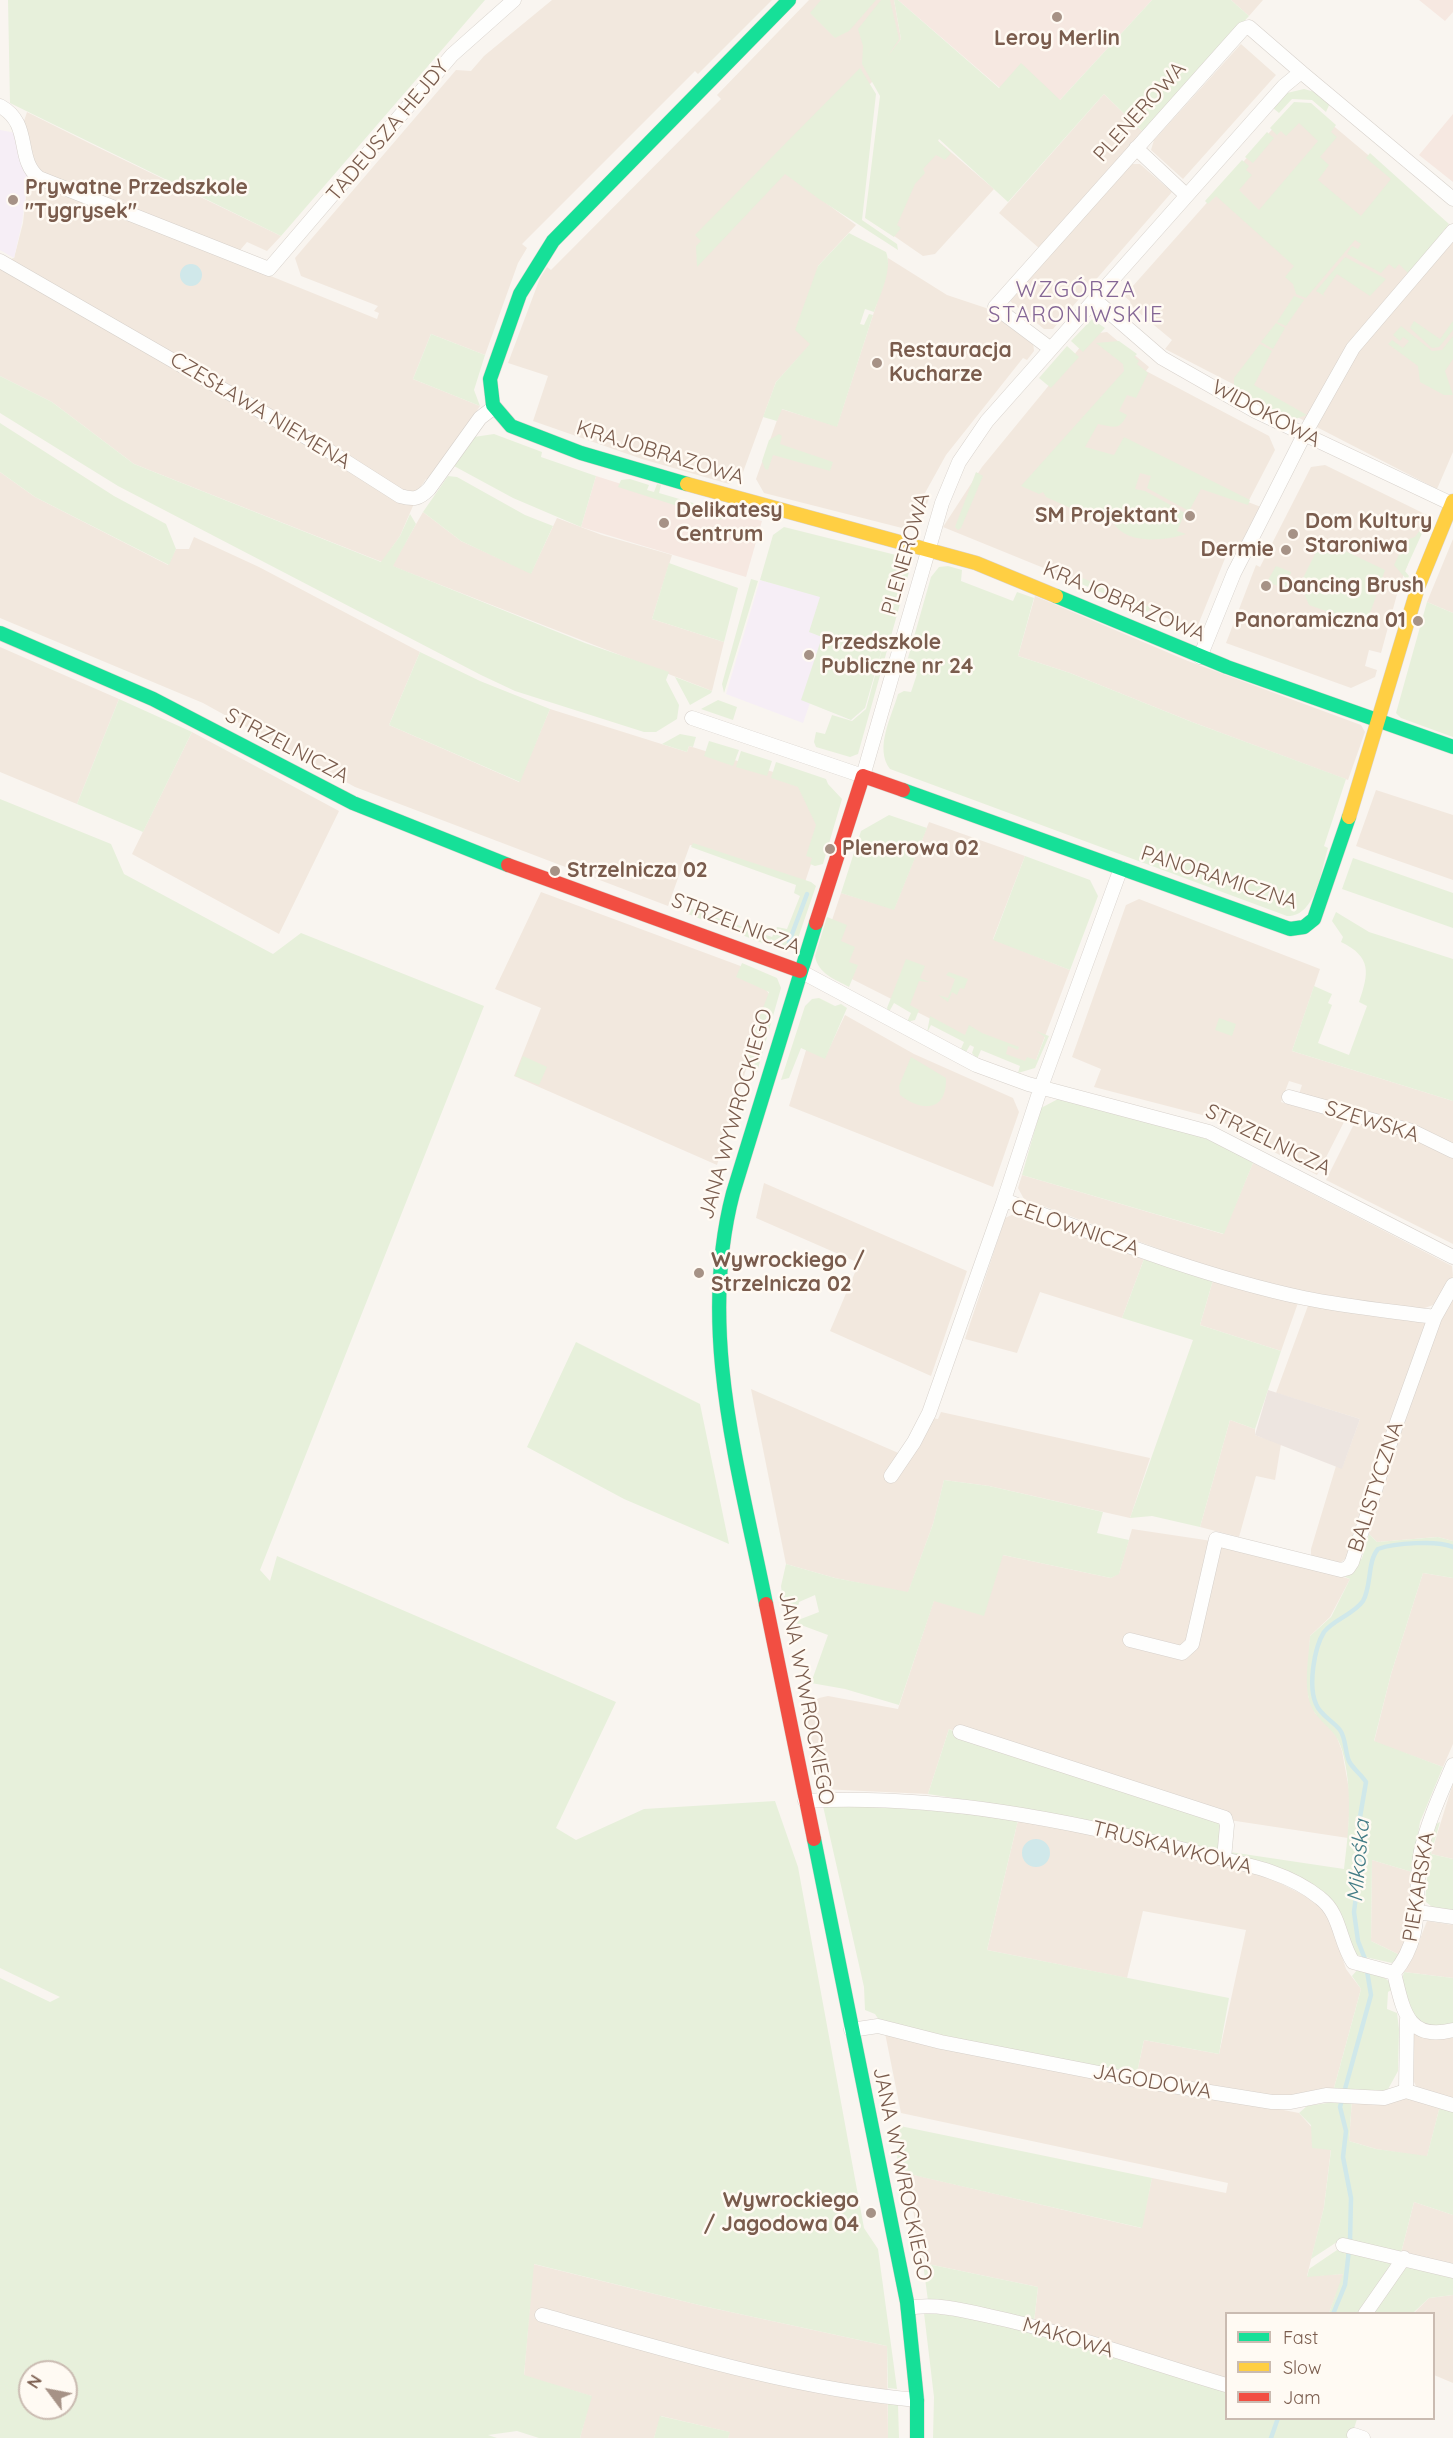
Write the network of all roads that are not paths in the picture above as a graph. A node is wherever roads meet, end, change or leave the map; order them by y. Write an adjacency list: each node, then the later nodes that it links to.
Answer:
1 (514, 0): 4 (street, TADEUSZA HEJDY)
2 (789, 0): 12 (street)
3 (1301, 72): 5 (street, PLENEROWA); 6 (street, PLENEROWA); 7 (street, PLENEROWA)
4 (0, 106)
5 (1136, 148): 6 (street); 11 (street, PLENEROWA)
6 (1186, 195): 10 (street, PLENEROWA)
7 (1453, 199)
8 (1453, 231): 13 (street)
9 (0, 261): 12 (street, CZESŁAWA NIEMENA)
10 (1095, 300): 11 (street, PLENEROWA); 13 (street, WIDOKOWA)
11 (1051, 349): 15 (street, PLENEROWA)
12 (493, 408): 15 (street, KRAJOBRAZOWA)
13 (1304, 435): 14 (street, WIDOKOWA); 17 (street)
14 (1452, 503): 19 (street, PANORAMICZNA)
15 (928, 550): 17 (street, KRAJOBRAZOWA); 21 (street, PLENEROWA)
16 (0, 633): 23 (street, STRZELNICZA)
17 (1200, 657): 19 (street, KRAJOBRAZOWA)
18 (692, 718): 21 (street)
19 (1380, 721): 20 (street, KRAJOBRAZOWA); 22 (street, PANORAMICZNA)
20 (1453, 747)
21 (863, 776): 22 (street, PANORAMICZNA); 23 (street, PLENEROWA)
22 (1121, 868): 24 (street)
23 (800, 971): 24 (street, STRZELNICZA); 35 (street, JANA WYWROCKIEGO)
24 (1041, 1087): 27 (street); 28 (street, STRZELNICZA)
25 (1289, 1098): 26 (street, SZEWSKA)
26 (1453, 1151)
27 (1004, 1200): 30 (street, CELOWNICZA); 31 (street, CELOWNICZA)
28 (1453, 1257)
29 (1453, 1285): 30 (street, BALISTYCZNA)
30 (1435, 1317): 32 (street, BALISTYCZNA)
31 (891, 1476)
32 (1130, 1640)
33 (960, 1732): 36 (street)
34 (1453, 1765): 37 (street, PIEKARSKA)
35 (805, 1801): 36 (street, TRUSKAWKOWA); 41 (street, JANA WYWROCKIEGO)
36 (1224, 1859): 39 (street, TRUSKAWKOWA)
37 (1418, 1912): 38 (street); 39 (street, PIEKARSKA)
38 (1453, 1917)
39 (1394, 1973): 40 (street)
40 (1407, 2019): 42 (street); 43 (street)
41 (851, 2030): 43 (street, JAGODOWA); 48 (street, JANA WYWROCKIEGO)
42 (1453, 2030)
43 (1406, 2091): 44 (street, JAGODOWA)
44 (1453, 2105)
45 (1343, 2245): 46 (street)
46 (1404, 2258): 47 (street); 49 (street)
47 (1453, 2271)
48 (908, 2308): 51 (street, MAKOWA); 52 (street, JANA WYWROCKIEGO)
49 (1366, 2312)
50 (542, 2315): 52 (street)
51 (1225, 2384)
52 (917, 2400): 53 (street, JANA WYWROCKIEGO)
53 (917, 2438)

